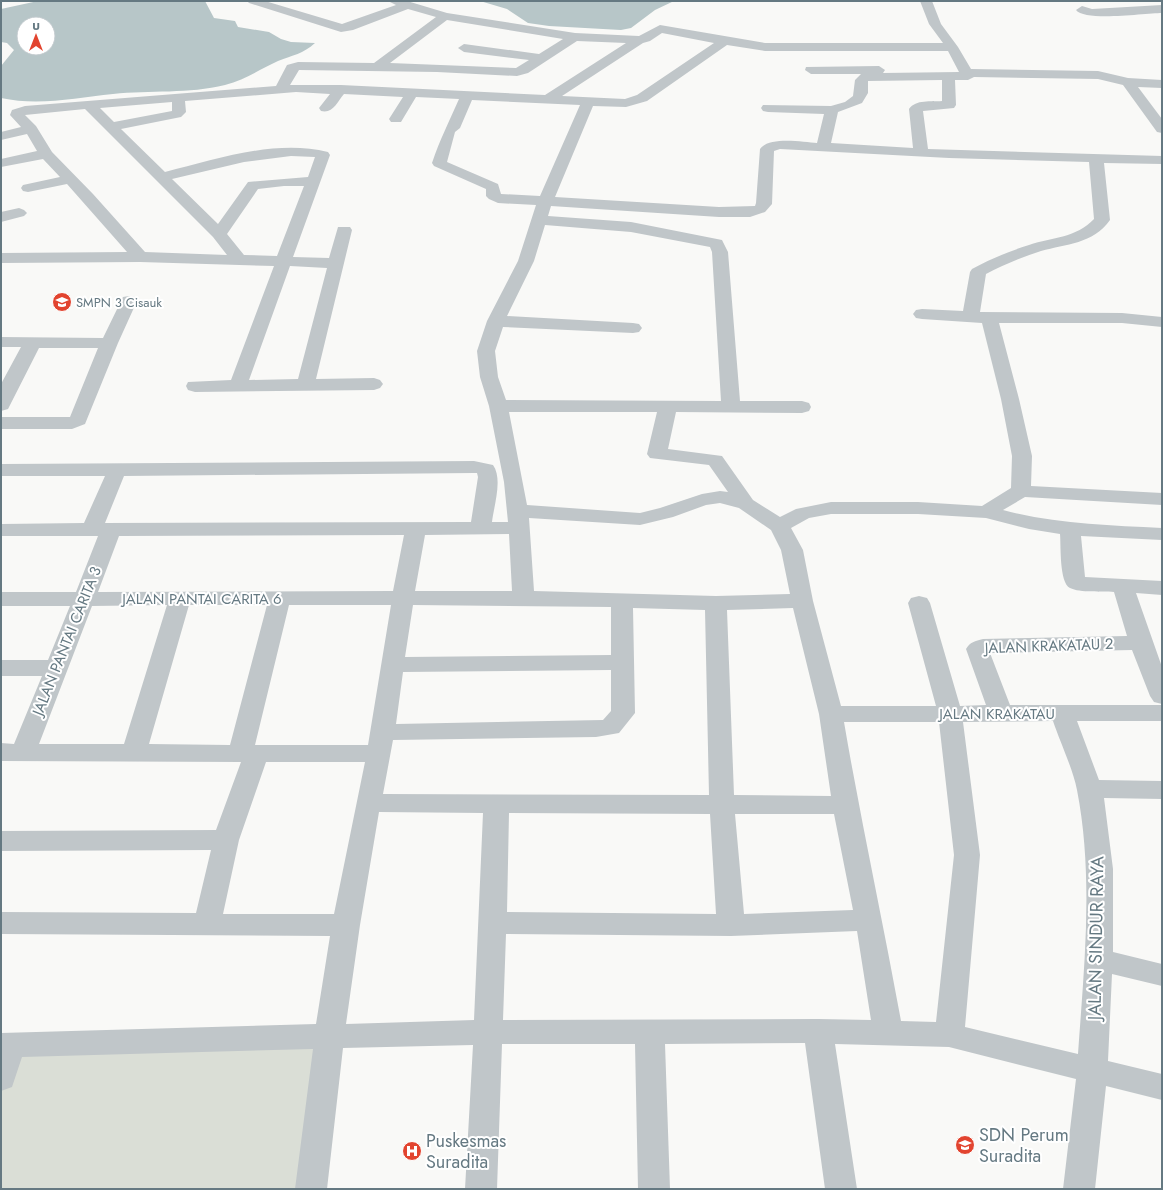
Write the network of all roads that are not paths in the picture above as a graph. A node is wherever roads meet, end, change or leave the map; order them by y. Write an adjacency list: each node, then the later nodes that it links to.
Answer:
1 (252, 1): 4 (street)
2 (926, 1): 12 (street)
3 (378, 3): 4 (street)
4 (400, 5): 7 (street)
5 (1162, 9): 6 (street)
6 (1082, 10)
7 (439, 14): 8 (street); 15 (street)
8 (495, 25): 9 (street); 13 (street)
9 (575, 37): 10 (street); 14 (street)
10 (639, 40): 11 (street); 27 (street)
11 (725, 41): 12 (street); 28 (street)
12 (952, 47): 18 (street)
13 (464, 48): 14 (street); 16 (street)
14 (540, 58): 16 (street)
15 (377, 66): 16 (street); 22 (street)
16 (437, 68)
17 (811, 70): 18 (street)
18 (966, 71): 19 (street); 20 (street)
19 (948, 77): 32 (street); 39 (street)
20 (1128, 82): 21 (street); 36 (street)
21 (1162, 84)
22 (281, 88): 23 (street); 26 (street)
23 (341, 89): 24 (street); 30 (street)
24 (412, 93): 25 (street); 33 (street)
25 (467, 97): 27 (street); 48 (street)
26 (178, 98): 29 (street); 34 (street)
27 (547, 100): 28 (street)
28 (588, 102): 48 (street)
29 (90, 106): 34 (street); 35 (street)
30 (326, 108)
31 (768, 108): 32 (street)
32 (832, 110): 38 (street)
33 (396, 119)
34 (110, 127): 44 (street)
35 (31, 129): 37 (street); 40 (street)
36 (1162, 129)
37 (1, 136)
38 (823, 147): 39 (street); 48 (street)
39 (921, 152): 41 (street)
40 (46, 154): 43 (street); 45 (street)
41 (1096, 158): 42 (street); 61 (street)
42 (1162, 160)
43 (1, 163)
44 (161, 177): 46 (street); 53 (street)
45 (70, 179): 47 (street); 54 (street)
46 (313, 182): 53 (street); 57 (street)
47 (28, 188)
48 (545, 202): 51 (street)
49 (19, 213): 50 (street)
50 (1, 217)
51 (540, 220): 62 (street); 75 (street)
52 (344, 230): 58 (street)
53 (219, 234): 56 (street)
54 (140, 257): 55 (street); 56 (street)
55 (1, 258)
56 (239, 260): 57 (street)
57 (284, 262): 58 (street); 71 (street)
58 (336, 263): 69 (street)
59 (129, 301): 67 (street)
60 (922, 314): 61 (street)
61 (980, 317): 63 (street); 81 (street)
62 (496, 321): 64 (street); 74 (street)
63 (1162, 322)
64 (633, 328)
65 (1, 342): 66 (street)
66 (33, 342): 67 (street); 68 (street)
67 (109, 343): 78 (street)
68 (6, 380): 73 (street)
69 (306, 384): 70 (street); 71 (street)
70 (374, 384)
71 (238, 385): 72 (street)
72 (195, 386)
73 (1, 405)
74 (498, 406): 77 (street); 85 (street)
75 (731, 406): 76 (street); 77 (street)
76 (802, 407)
77 (667, 408): 83 (street)
78 (1, 423)
79 (1, 470): 80 (street)
80 (117, 470): 87 (street); 91 (street, JALAN PANTAI CARITA 3)
81 (1021, 491): 82 (street); 84 (street)
82 (1162, 499)
83 (746, 504): 85 (street); 86 (street)
84 (986, 512): 86 (street); 89 (street)
85 (518, 520): 87 (street); 97 (street)
86 (780, 526): 102 (street)
87 (481, 528): 88 (street)
88 (415, 529): 91 (street); 100 (street)
89 (1070, 529): 92 (street); 93 (street)
90 (1, 530): 91 (street)
91 (101, 530): 95 (street, JALAN PANTAI CARITA 3)
92 (1162, 534)
93 (1123, 586): 94 (street); 105 (street)
94 (1162, 588)
95 (84, 598): 96 (street, JALAN PANTAI CARITA 6); 98 (street, JALAN PANTAI CARITA 6); 109 (street, JALAN PANTAI CARITA 3)
96 (180, 598): 99 (street, JALAN PANTAI CARITA 6); 117 (street)
97 (523, 598): 100 (street, JALAN PANTAI CARITA 6); 101 (street, JALAN PANTAI CARITA 6)
98 (1, 599)
99 (280, 599): 100 (street, JALAN PANTAI CARITA 6); 119 (street)
100 (403, 599): 107 (street)
101 (622, 600): 103 (street, JALAN PANTAI CARITA 6); 106 (street)
102 (802, 601): 103 (street, JALAN PANTAI CARITA 6); 113 (street)
103 (716, 603): 125 (street)
104 (919, 603): 111 (street)
105 (1141, 643): 110 (street); 114 (street, JALAN KRAKATAU 2)
106 (622, 662): 107 (street); 116 (street)
107 (392, 665): 116 (street)
108 (1, 668): 109 (street)
109 (55, 668): 118 (street, JALAN PANTAI CARITA 3)
110 (1162, 696)
111 (950, 713): 113 (street, JALAN KRAKATAU); 114 (street, JALAN KRAKATAU); 140 (street)
112 (1162, 713): 115 (street, JALAN KRAKATAU)
113 (831, 714): 124 (street)
114 (1001, 714): 115 (street, JALAN KRAKATAU)
115 (1062, 714): 120 (street, JALAN SINDUR RAYA)
116 (381, 743): 119 (street); 122 (street)
117 (134, 752): 118 (street); 119 (street)
118 (12, 753)
119 (248, 754): 126 (street)
120 (1090, 789): 121 (street); 134 (street, JALAN SINDUR RAYA)
121 (1162, 790)
122 (368, 803): 123 (street); 132 (street)
123 (496, 803): 125 (street); 130 (street)
124 (845, 805): 125 (street); 128 (street)
125 (722, 806): 133 (street)
126 (226, 840): 127 (street); 131 (street)
127 (2, 844)
128 (869, 920): 133 (street); 138 (street)
129 (1, 923): 131 (street)
130 (493, 923): 133 (street); 137 (street)
131 (207, 925): 132 (street)
132 (346, 925): 141 (street)
133 (731, 925)
134 (1099, 960): 135 (street); 143 (street, JALAN SINDUR RAYA)
135 (1162, 975)
136 (818, 1031): 138 (street); 139 (street); 149 (street)
137 (487, 1032): 139 (street); 141 (street); 147 (street)
138 (888, 1032): 140 (street)
139 (650, 1033): 148 (street)
140 (949, 1035): 143 (street)
141 (329, 1038): 142 (street); 146 (street)
142 (6, 1045): 144 (street)
143 (1092, 1071): 145 (street); 150 (street, JALAN SINDUR RAYA)
144 (1, 1078)
145 (1162, 1088)
146 (311, 1189)
147 (481, 1189)
148 (654, 1189)
149 (841, 1189)
150 (1079, 1189)

